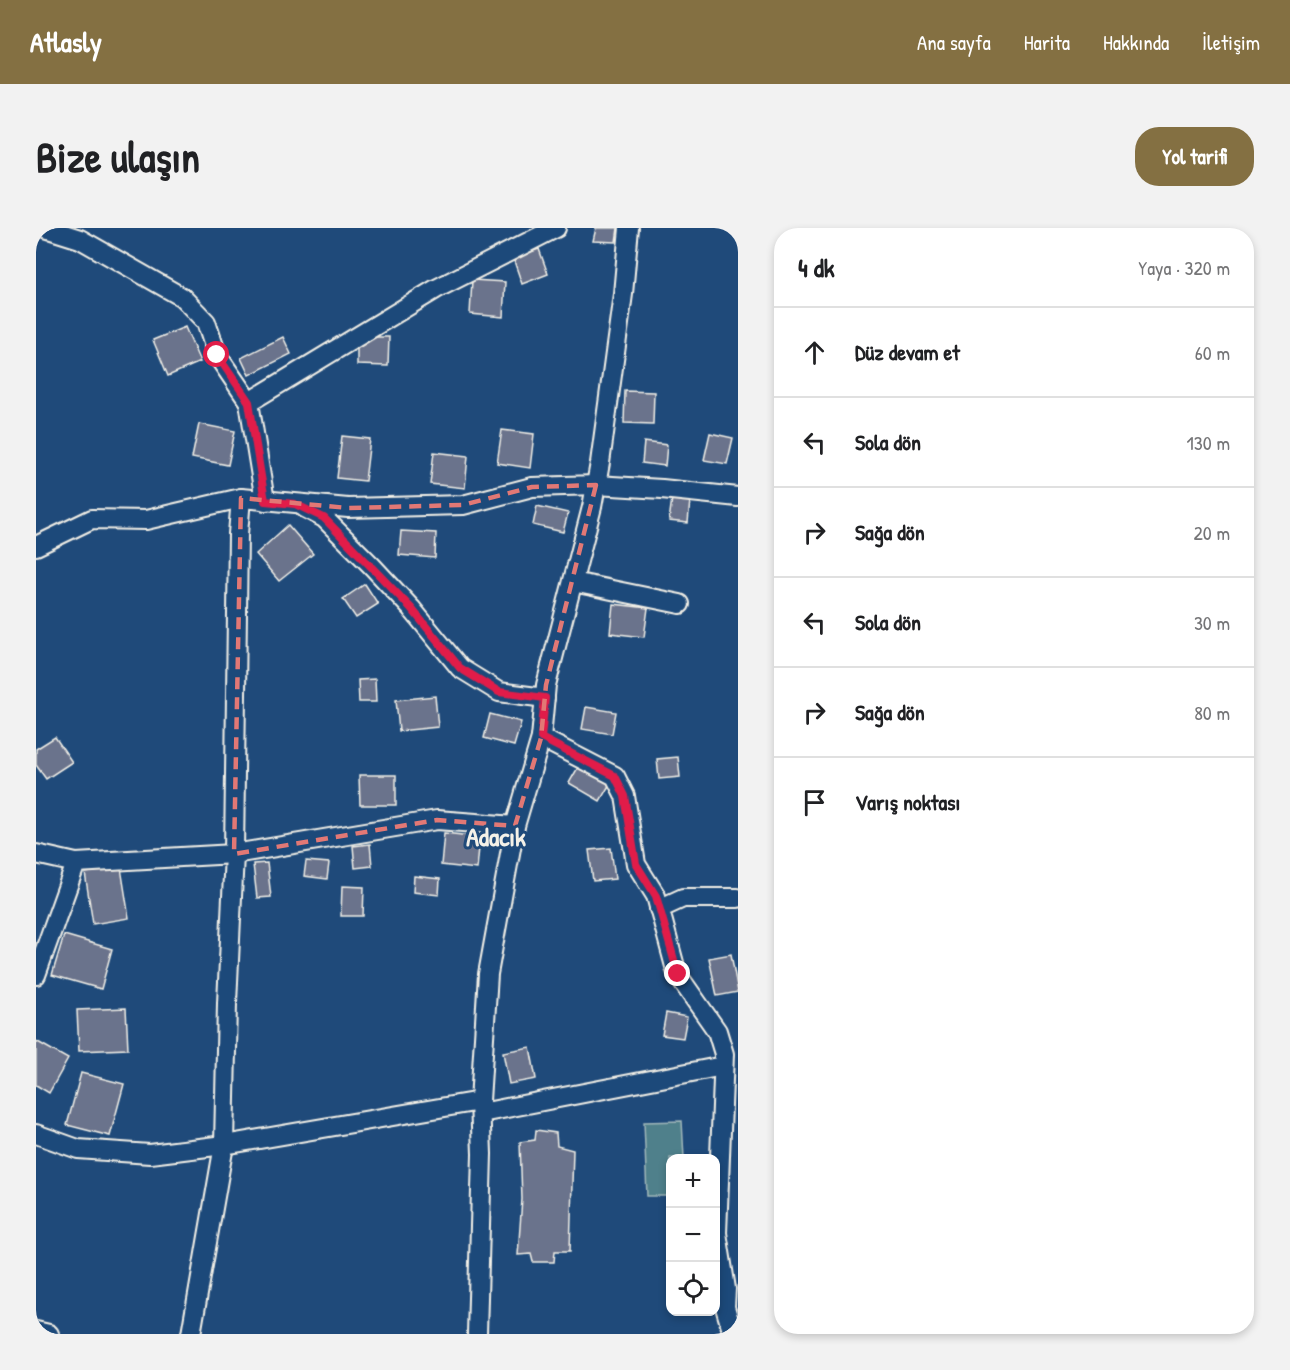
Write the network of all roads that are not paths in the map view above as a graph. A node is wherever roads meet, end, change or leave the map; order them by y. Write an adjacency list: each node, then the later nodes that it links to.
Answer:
1 (45, 228): 4 (street)
2 (556, 228): 4 (street)
3 (629, 228): 5 (street)
4 (249, 402): 8 (street)
5 (596, 486): 6 (street); 9 (street); 11 (street)
6 (738, 497)
7 (241, 498): 8 (street); 10 (street); 17 (street)
8 (265, 501): 9 (street)
9 (295, 504): 13 (street)
10 (36, 546)
11 (573, 582): 12 (street); 13 (street)
12 (680, 603)
13 (545, 698): 14 (street)
14 (541, 738): 15 (street); 20 (street)
15 (515, 826): 17 (street); 23 (street)
16 (36, 854): 18 (street)
17 (234, 854): 18 (street); 25 (street)
18 (76, 863): 21 (street)
19 (738, 898): 20 (street)
20 (659, 909): 22 (street)
21 (36, 975)
22 (723, 1066): 23 (street); 26 (street)
23 (480, 1107): 25 (street); 30 (street)
24 (36, 1134): 25 (street)
25 (224, 1145): 29 (street)
26 (732, 1290): 31 (street)
27 (36, 1331): 28 (street)
28 (49, 1334)
29 (191, 1334)
30 (477, 1334)
31 (733, 1334)

